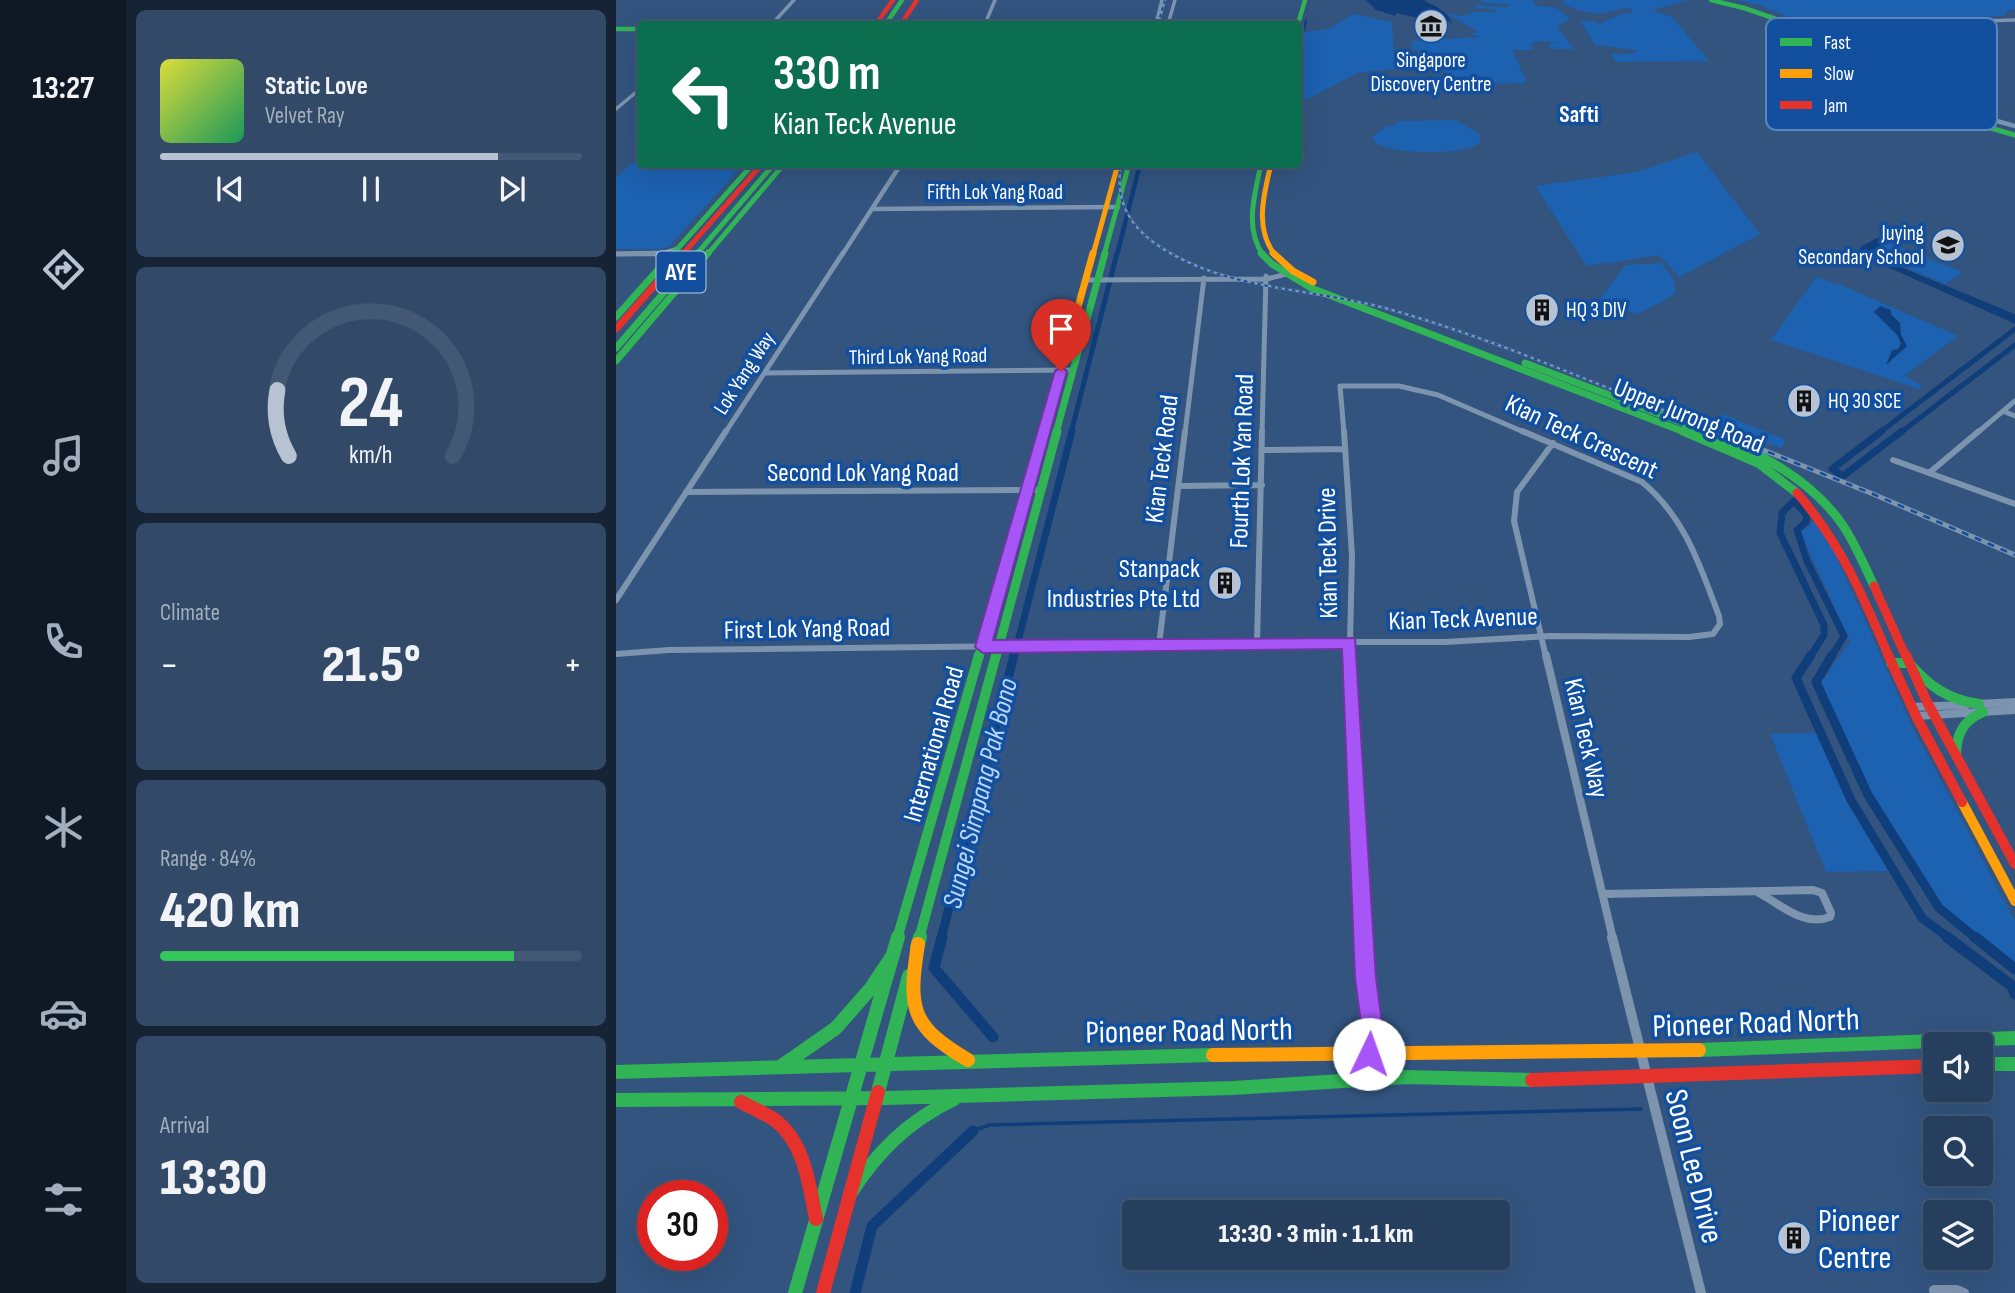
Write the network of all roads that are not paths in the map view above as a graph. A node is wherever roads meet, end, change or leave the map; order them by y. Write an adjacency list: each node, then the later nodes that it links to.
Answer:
1 (794, 0): 16 (street)
2 (893, 0): 17 (main road)
3 (902, 0): 18 (main road)
4 (910, 0): 19 (main road)
5 (917, 0): 20 (main road)
6 (995, 0): 21 (street)
7 (1163, 0): 22 (street)
8 (1175, 0): 23 (street)
9 (1298, 0): 24 (main road)
10 (1305, 0): 25 (main road)
11 (1711, 0): 13 (main road)
12 (1727, 0): 14 (main road)
13 (1770, 18)
14 (1779, 18)
15 (2015, 20): 26 (street)
16 (775, 21)
17 (893, 21)
18 (894, 21)
19 (894, 21)
20 (895, 21)
21 (988, 21)
22 (1157, 21)
23 (1169, 21)
24 (1294, 21)
25 (1294, 21)
26 (1997, 21)
27 (616, 27): 28 (main road)
28 (637, 27)
29 (637, 92): 30 (street)
30 (616, 109)
31 (1997, 123): 34 (street)
32 (1997, 124): 34 (main road)
33 (1997, 125): 34 (main road)
34 (2015, 130)
35 (749, 168): 47 (main road)
36 (758, 168): 53 (main road, AYE)
37 (771, 168): 54 (main road, AYE)
38 (780, 168): 55 (main road)
39 (898, 168): 45 (street, Lok Yang Way)
40 (1118, 168): 44 (main road, International Road)
41 (1128, 168): 44 (main road, International Road)
42 (1260, 168): 48 (main road, Upper Jurong Road)
43 (1271, 168): 48 (main road, Upper Jurong Road)
44 (1113, 207): 45 (street, Fifth Lok Yang Road); 51 (main road, International Road)
45 (872, 209): 57 (street, Lok Yang Way)
46 (616, 254): 47 (street)
47 (665, 256): 52 (main road)
48 (1286, 273): 50 (street); 50 (street); 82 (main road, Upper Jurong Road); 83 (main road, Upper Jurong Road)
49 (1204, 278): 50 (street); 51 (street); 68 (street, Kian Teck Road)
50 (1265, 278): 64 (street, Fourth Lok Yan Road)
51 (1096, 280): 56 (main road, International Road)
52 (616, 317)
53 (616, 329)
54 (616, 348)
55 (616, 361)
56 (1067, 370): 57 (street, Third Lok Yang Road); 69 (main road, International Road); 70 (main road, International Road)
57 (764, 373): 71 (street, Lok Yang Way)
58 (1340, 386): 62 (street, Kian Teck Crescent); 63 (street, Kian Teck Drive)
59 (2015, 401): 60 (street)
60 (2003, 411): 61 (street); 66 (street)
61 (2015, 416)
62 (1553, 443): 74 (street, Kian Teck Crescent); 75 (street, Kian Teck Way)
63 (1345, 449): 64 (street); 76 (street, Kian Teck Drive)
64 (1263, 450): 67 (street, Fourth Lok Yan Road)
65 (1893, 460): 66 (street)
66 (1929, 473): 72 (street)
67 (1262, 485): 68 (street); 77 (street, Fourth Lok Yan Road)
68 (1179, 486): 78 (street, Kian Teck Road)
69 (1027, 490): 70 (street, Second Lok Yang Road); 71 (street, Second Lok Yang Road); 79 (main road, International Road)
70 (1040, 490): 80 (main road, International Road)
71 (686, 492): 73 (street, Lok Yang Way)
72 (2015, 504)
73 (616, 600)
74 (1718, 631): 75 (street, Kian Teck Avenue)
75 (1541, 636): 76 (street, Kian Teck Avenue); 92 (street, Kian Teck Way)
76 (1350, 642): 77 (street, Kian Teck Avenue); 98 (street, Kian Teck Drive)
77 (1257, 644): 78 (street, Kian Teck Avenue)
78 (1159, 645): 80 (street, Kian Teck Avenue)
79 (983, 647): 80 (street, First Lok Yang Road); 81 (street, First Lok Yang Road); 95 (main road, International Road)
80 (1003, 647): 94 (main road, International Road)
81 (616, 654)
82 (1891, 663): 83 (main road); 87 (main road, Upper Jurong Road)
83 (1909, 663): 85 (main road); 88 (main road, Upper Jurong Road)
84 (2015, 702): 85 (street)
85 (1981, 708): 86 (street); 88 (street); 89 (main road)
86 (2015, 710)
87 (1913, 712): 88 (street); 93 (main road, Upper Jurong Road)
88 (1933, 712): 89 (main road, Upper Jurong Road)
89 (1956, 757): 90 (main road, Upper Jurong Road)
90 (2015, 864)
91 (1759, 893): 91 (street); 92 (street)
92 (1603, 894): 97 (street, Kian Teck Way)
93 (2015, 901)
94 (918, 944): 99 (main road); 103 (main road, International Road)
95 (893, 955): 102 (main road, International Road); 105 (main road)
96 (2015, 1038): 97 (main road, Pioneer Road North)
97 (1640, 1052): 98 (main road, Pioneer Road North); 107 (street, Soon Lee Drive)
98 (1369, 1054): 99 (main road, Pioneer Road North); 108 (street, Kian Teck Drive)
99 (972, 1062): 103 (main road, Pioneer Road North)
100 (2015, 1063): 101 (main road)
101 (1993, 1064)
102 (859, 1065): 103 (main road, Pioneer Road North); 105 (main road, Pioneer Road North); 110 (main road, International Road)
103 (885, 1065): 111 (main road, International Road)
104 (1923, 1066): 107 (main road, Pioneer Road North)
105 (780, 1067): 106 (main road, Pioneer Road North)
106 (616, 1072)
107 (1645, 1076): 108 (main road, Pioneer Road North); 118 (street, Soon Lee Drive)
108 (1371, 1079): 109 (main road, Pioneer Road North)
109 (963, 1095): 111 (main road, Pioneer Road North); 114 (main road)
110 (850, 1098): 111 (main road, Pioneer Road North); 113 (main road, Pioneer Road North); 115 (main road, International Road)
111 (876, 1098): 114 (main road, International Road)
112 (616, 1100): 113 (main road, Pioneer Road North)
113 (739, 1101): 115 (main road)
114 (850, 1194): 117 (main road, International Road)
115 (816, 1219): 116 (main road, International Road)
116 (794, 1293)
117 (823, 1293)
118 (1701, 1293)
119 (1936, 1293): 120 (street)
120 (1964, 1293)

